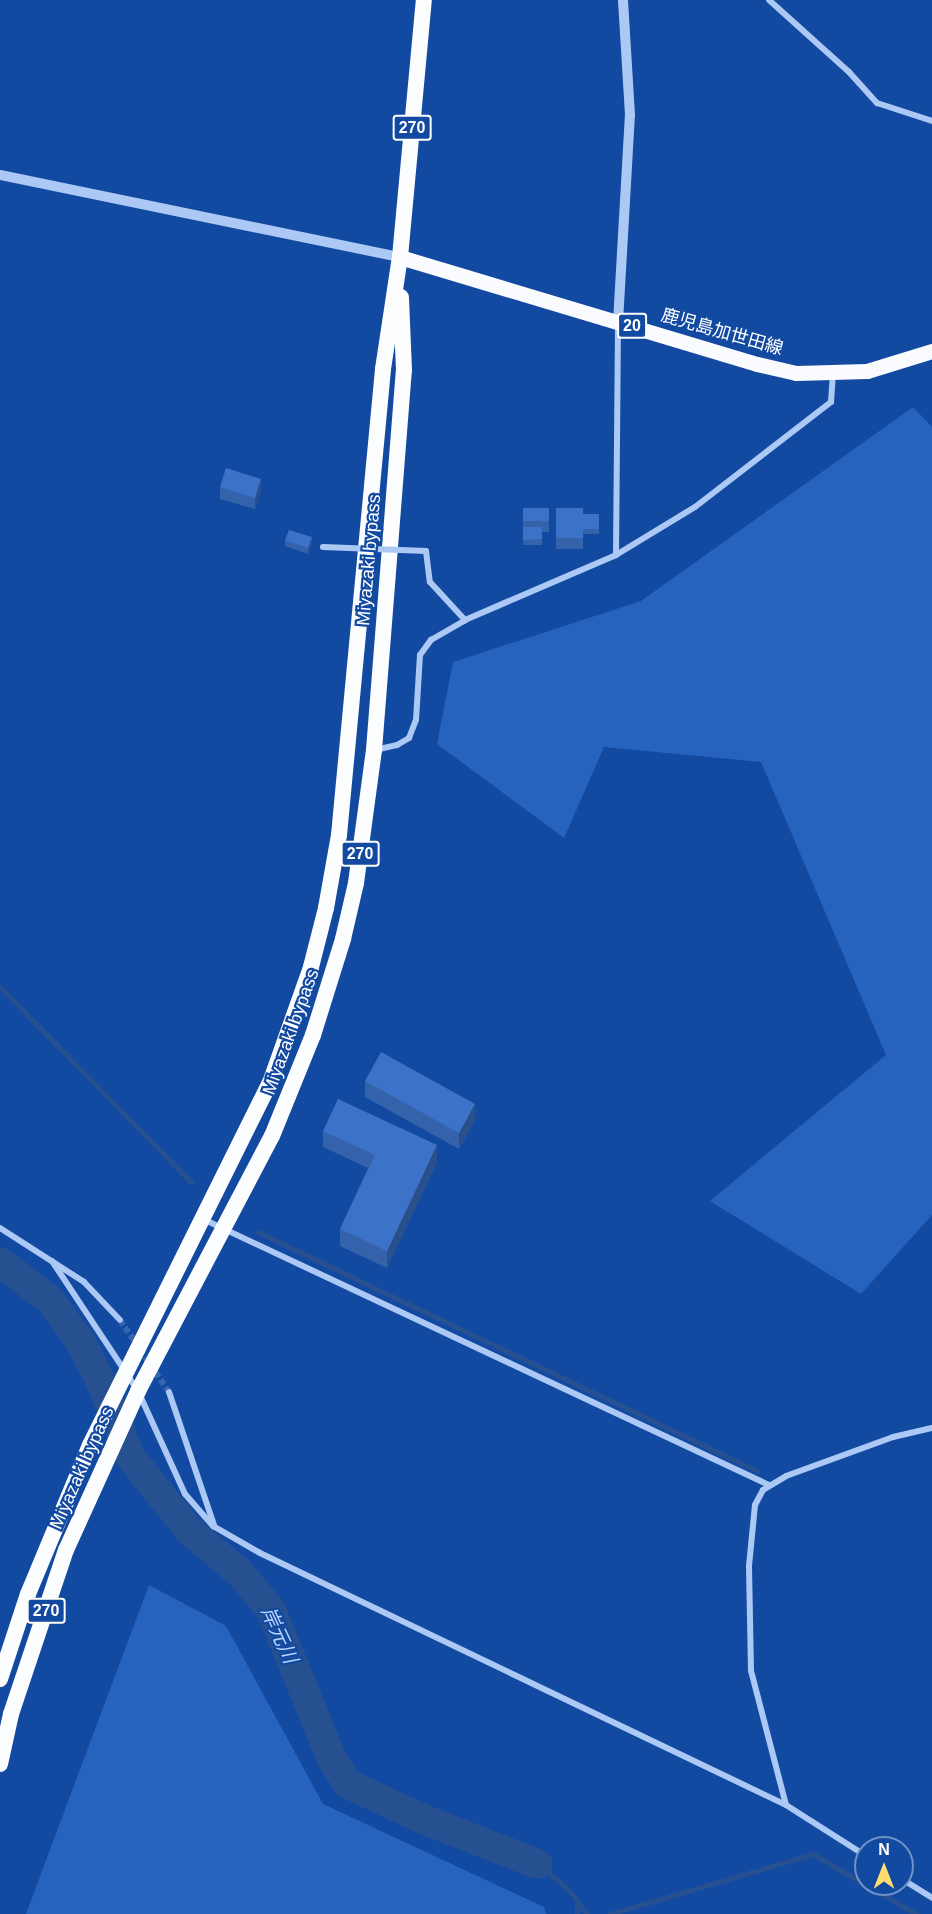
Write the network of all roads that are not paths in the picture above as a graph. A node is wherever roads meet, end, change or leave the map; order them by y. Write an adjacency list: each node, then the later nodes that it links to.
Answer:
1 (424, 0): 6 (highway, Miyazaki bypass / 270)
2 (624, 0): 7 (street)
3 (769, 0): 4 (street)
4 (932, 121)
5 (0, 176): 6 (street)
6 (400, 257): 7 (main road, 鹿児島加世田線 / 20); 13 (highway, Miyazaki bypass / 270); 14 (highway, Miyazaki bypass / 270)
7 (618, 322): 9 (main road, 鹿児島加世田線 / 20); 11 (street)
8 (932, 351): 9 (main road, 鹿児島加世田線 / 20)
9 (833, 374): 11 (street)
10 (323, 547): 12 (street, bridge)
11 (616, 555): 12 (street)
12 (465, 620): 13 (street)
13 (374, 750): 16 (highway, Miyazaki bypass / 270)
14 (205, 1220): 16 (street); 19 (highway, Miyazaki bypass / 270)
15 (0, 1228): 17 (street)
16 (224, 1230): 21 (highway, Miyazaki bypass / 270); 23 (street)
17 (52, 1261): 18 (street); 19 (street)
18 (120, 1320)
19 (121, 1379): 21 (street); 25 (highway, Miyazaki bypass / 270)
20 (169, 1392): 24 (street)
21 (135, 1398): 24 (street); 26 (highway, Miyazaki bypass / 270)
22 (932, 1428): 23 (street)
23 (769, 1485): 27 (street)
24 (214, 1527): 27 (street)
25 (0, 1679)
26 (0, 1764)
27 (786, 1805): 28 (street)
28 (854, 1848)
29 (914, 1887): 30 (street)
30 (932, 1898)

